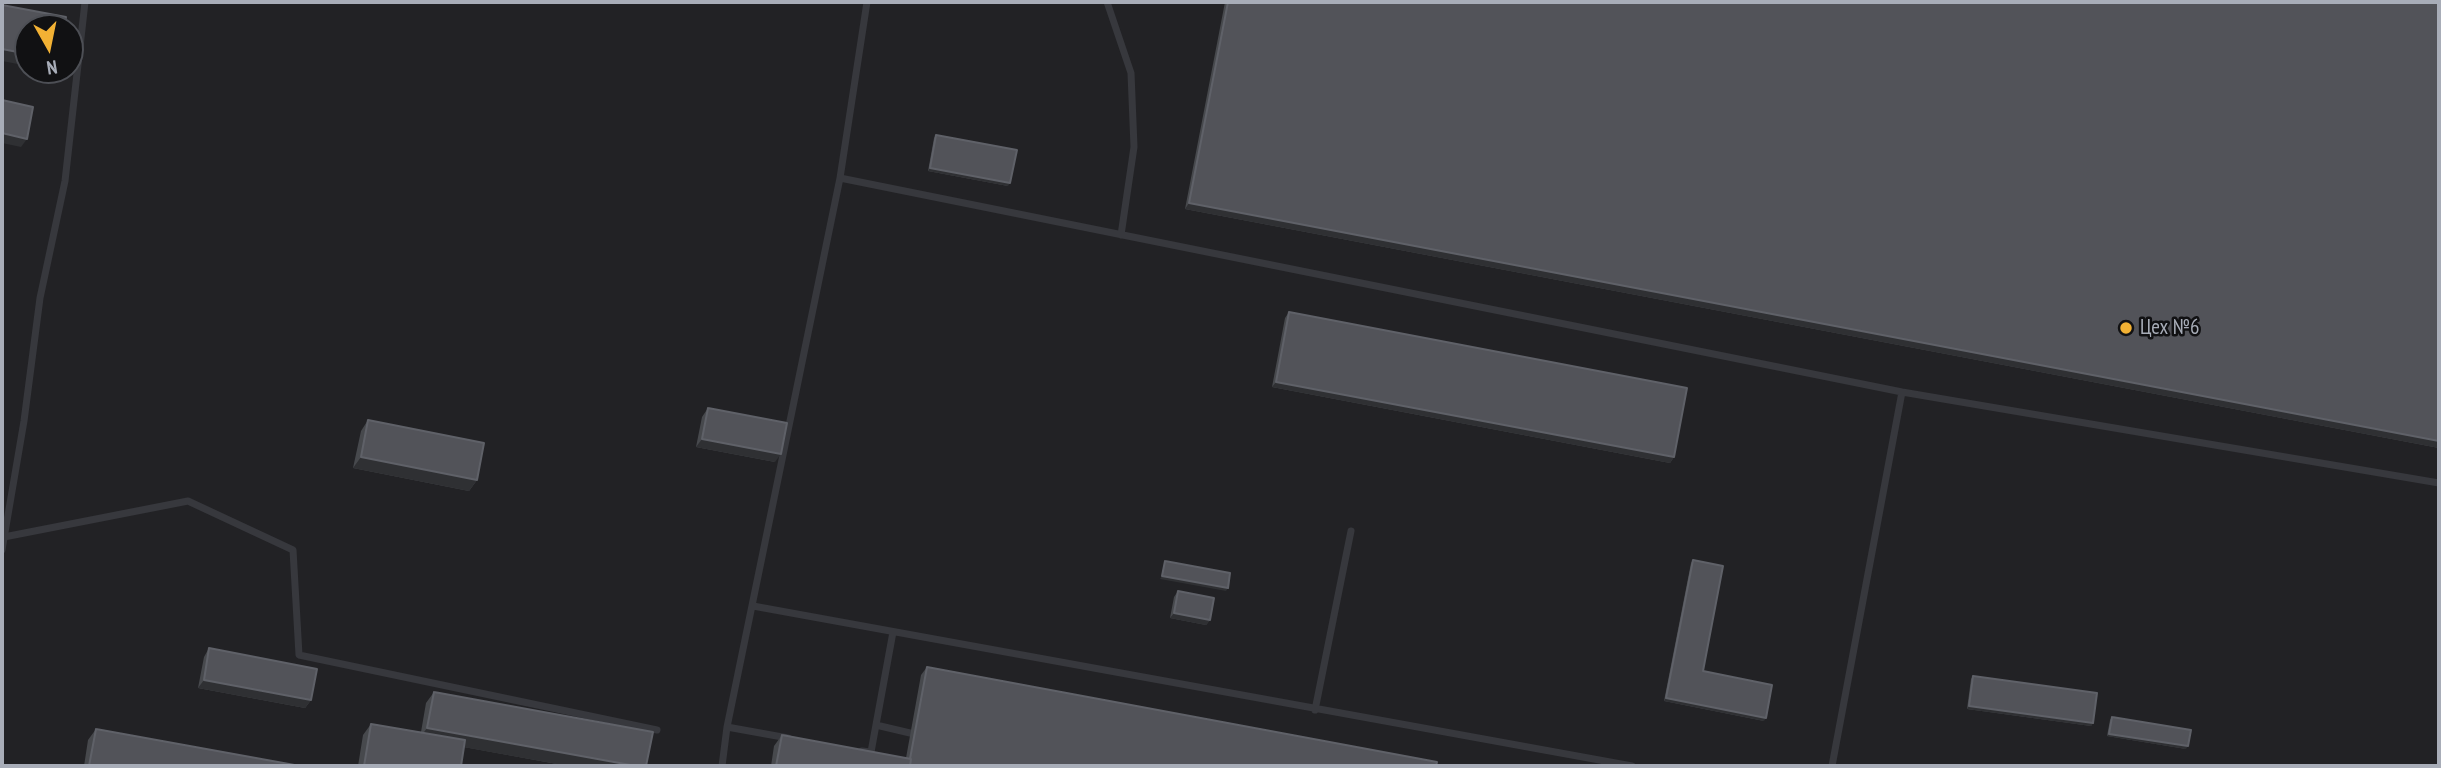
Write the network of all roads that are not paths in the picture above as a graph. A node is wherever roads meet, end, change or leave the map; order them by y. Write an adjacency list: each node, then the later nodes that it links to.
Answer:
1 (85, 2): 9 (lane)
2 (867, 2): 4 (lane)
3 (1107, 2): 5 (lane)
4 (840, 178): 5 (lane); 11 (lane)
5 (1121, 235): 6 (lane)
6 (1902, 392): 7 (lane); 20 (lane)
7 (2439, 483)
8 (1350, 531): 13 (lane)
9 (4, 537): 10 (lane); 16 (lane)
10 (2, 550)
11 (753, 606): 12 (lane); 15 (lane)
12 (893, 632): 13 (lane); 14 (lane)
13 (1315, 710): 22 (lane)
14 (876, 725): 17 (lane); 19 (lane)
15 (727, 727): 18 (lane); 21 (lane)
16 (657, 730)
17 (911, 733)
18 (792, 739)
19 (858, 750)
20 (1832, 765): 23 (lane)
21 (722, 766)
22 (1632, 766)
23 (1844, 766)

